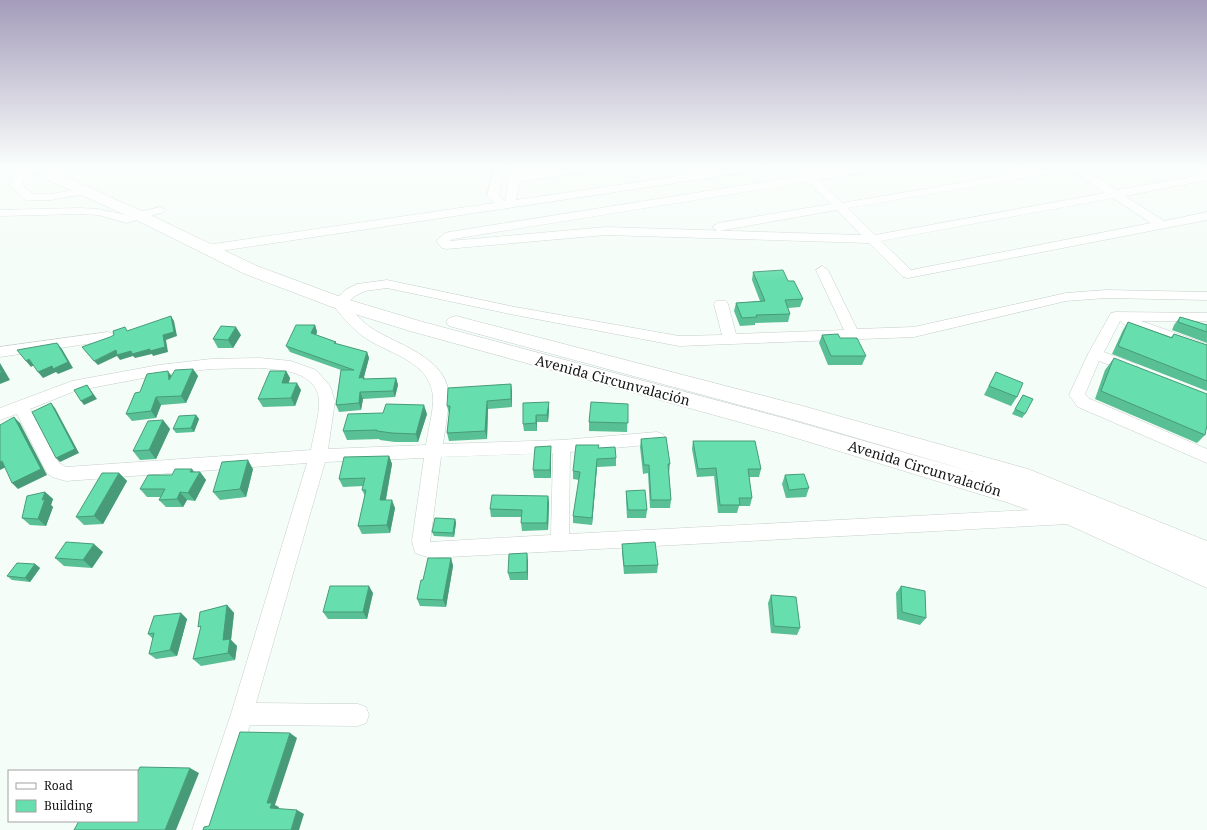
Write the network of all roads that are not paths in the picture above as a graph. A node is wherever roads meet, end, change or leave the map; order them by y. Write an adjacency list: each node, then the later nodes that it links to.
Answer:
1 (112, 204): 13 (highway, Avenida Circunvalación)
2 (146, 204): 11 (highway, Avenida Circunvalación)
3 (515, 204): 9 (street)
4 (653, 204): 16 (street)
5 (843, 204): 10 (street)
6 (858, 204): 10 (street)
7 (1067, 204): 17 (street)
8 (1129, 204): 15 (street)
9 (506, 205): 18 (street)
10 (845, 206): 16 (street); 17 (street)
11 (160, 210): 13 (street); 18 (highway, Avenida Circunvalación)
12 (0, 213): 13 (street)
13 (140, 216): 19 (highway, Avenida Circunvalación)
14 (1207, 216): 15 (street)
15 (1162, 225): 17 (street)
16 (682, 233): 17 (street)
17 (878, 238)
18 (232, 246): 19 (street); 22 (highway, Avenida Circunvalación)
19 (207, 249): 22 (highway, Avenida Circunvalación)
20 (822, 270): 26 (street)
21 (1207, 296): 26 (street)
22 (344, 298): 28 (street); 37 (street); 40 (highway, Avenida Circunvalación); 42 (highway, Avenida Circunvalación)
23 (720, 304): 28 (street)
24 (1116, 316): 25 (street); 29 (street); 31 (street)
25 (1207, 317)
26 (853, 335): 28 (street)
27 (108, 337): 30 (street)
28 (730, 340)
29 (1207, 349)
30 (0, 352)
31 (1095, 354): 32 (street); 39 (street)
32 (1144, 373)
33 (20, 405): 34 (street); 38 (street); 38 (street)
34 (0, 414)
35 (657, 438): 36 (street)
36 (562, 446): 37 (street); 41 (street)
37 (434, 450): 38 (street); 41 (street)
38 (318, 456): 44 (street)
39 (1207, 456)
40 (1071, 515): 41 (street); 43 (highway, Avenida Circunvalación)
41 (560, 543)
42 (1207, 553)
43 (1207, 576)
44 (242, 714): 45 (street); 46 (street)
45 (358, 715)
46 (204, 830)

